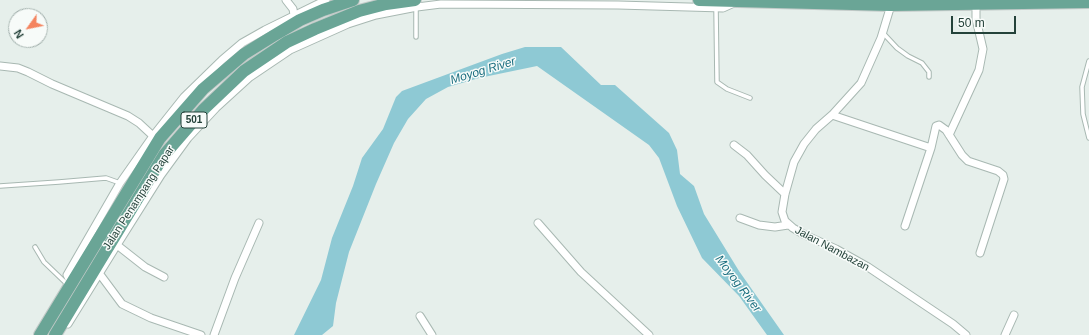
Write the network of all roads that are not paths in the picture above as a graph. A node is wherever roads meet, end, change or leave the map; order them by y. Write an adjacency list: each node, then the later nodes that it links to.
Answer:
1 (286, 0): 13 (street)
2 (326, 0): 13 (street)
3 (353, 0): 40 (main road, Jalan Penampang Papar / 501)
4 (699, 0): 6 (main road)
5 (854, 0): 10 (main road)
6 (736, 2): 10 (main road); 12 (street)
7 (1089, 2): 9 (main road)
8 (416, 3): 12 (street); 15 (lane); 35 (street); 44 (main road, Jalan Penampang Papar / 501)
9 (976, 4): 11 (main road); 22 (street)
10 (873, 5): 11 (main road)
11 (891, 5): 14 (street, Jalan Nambazan)
12 (716, 7): 19 (lane)
13 (294, 15): 23 (street)
14 (883, 33): 18 (lane); 20 (street, Jalan Nambazan)
15 (416, 37)
16 (1089, 61): 21 (lane)
17 (0, 66): 23 (street)
18 (929, 77)
19 (750, 98)
20 (832, 115): 26 (street); 29 (street, Jalan Nambazan)
21 (1088, 132): 24 (lane)
22 (948, 135): 26 (street); 37 (street)
23 (153, 136): 27 (street)
24 (1089, 138)
25 (734, 145): 29 (street)
26 (931, 148): 34 (street)
27 (120, 183): 28 (lane); 40 (street)
28 (0, 186)
29 (785, 194): 33 (street, Jalan Nambazan)
30 (740, 218): 33 (street)
31 (259, 223): 47 (street)
32 (538, 223): 49 (street)
33 (788, 225): 50 (street, Jalan Nambazan)
34 (905, 226)
35 (117, 245): 38 (street); 39 (street)
36 (35, 247): 40 (lane)
37 (980, 252)
38 (99, 273): 45 (street); 46 (street)
39 (164, 278)
40 (70, 285): 43 (main road, Jalan Penampang Papar / 501)
41 (1014, 315): 51 (street)
42 (420, 316): 48 (street)
43 (40, 335)
44 (55, 335)
45 (62, 335)
46 (201, 335)
47 (214, 335)
48 (432, 335)
49 (649, 335)
50 (966, 335)
51 (1005, 335)

